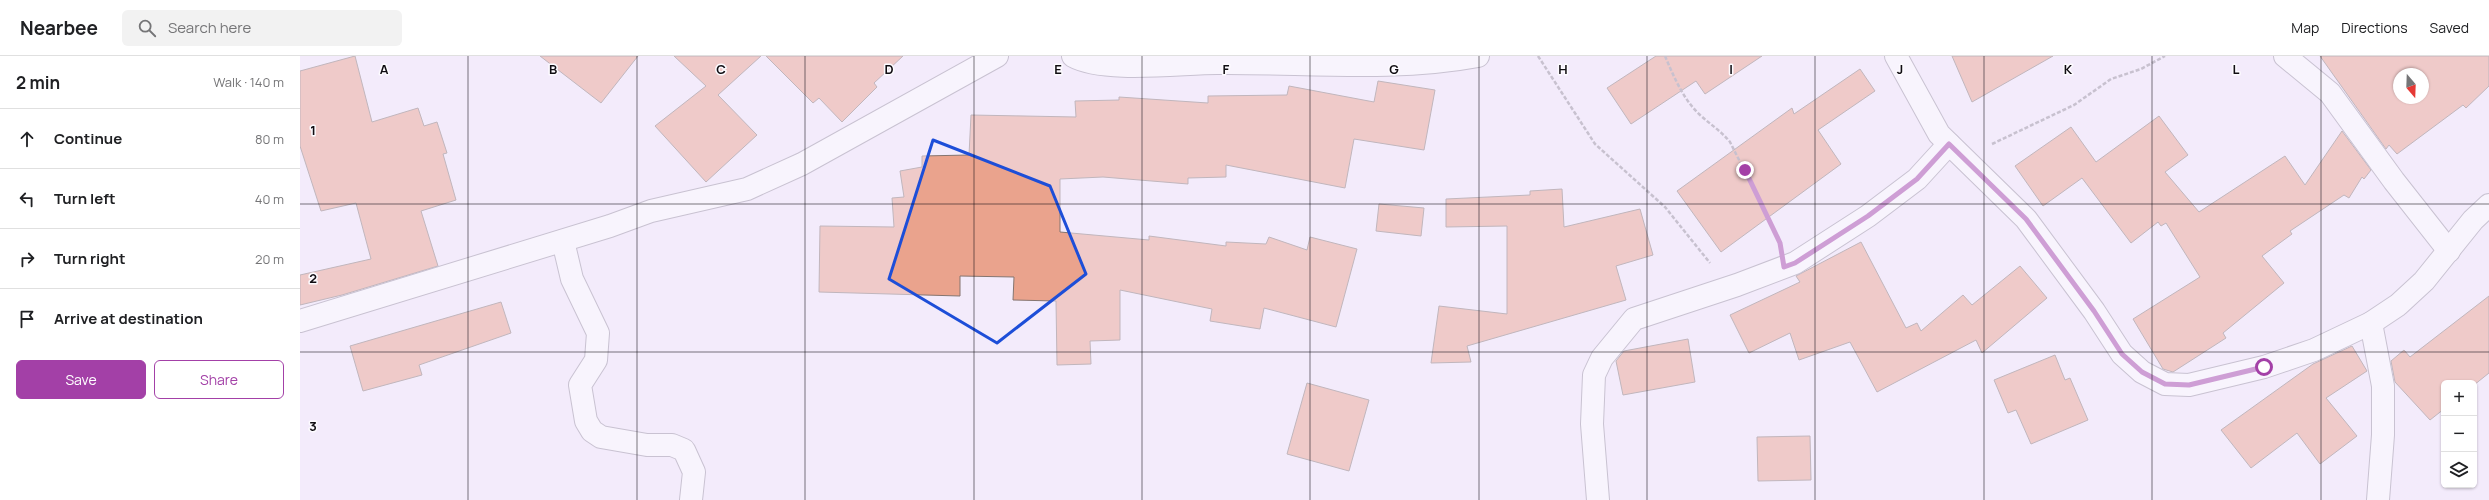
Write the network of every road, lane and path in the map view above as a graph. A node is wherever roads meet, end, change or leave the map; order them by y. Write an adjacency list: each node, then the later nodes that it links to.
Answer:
1 (997, 56): 11 (street)
2 (1073, 56): 3 (street)
3 (1477, 56)
4 (1538, 56): 14 (path)
5 (1665, 56): 13 (path)
6 (1896, 56): 9 (street)
7 (2165, 56): 9 (path)
8 (2284, 56): 12 (street)
9 (1956, 150): 13 (street); 16 (street)
10 (2489, 205): 12 (street)
11 (563, 241): 15 (street); 17 (street)
12 (2449, 251): 16 (street)
13 (1784, 267): 14 (street)
14 (1737, 285): 18 (street)
15 (300, 321)
16 (2371, 322): 19 (street)
17 (691, 500)
18 (1598, 500)
19 (2378, 500)

